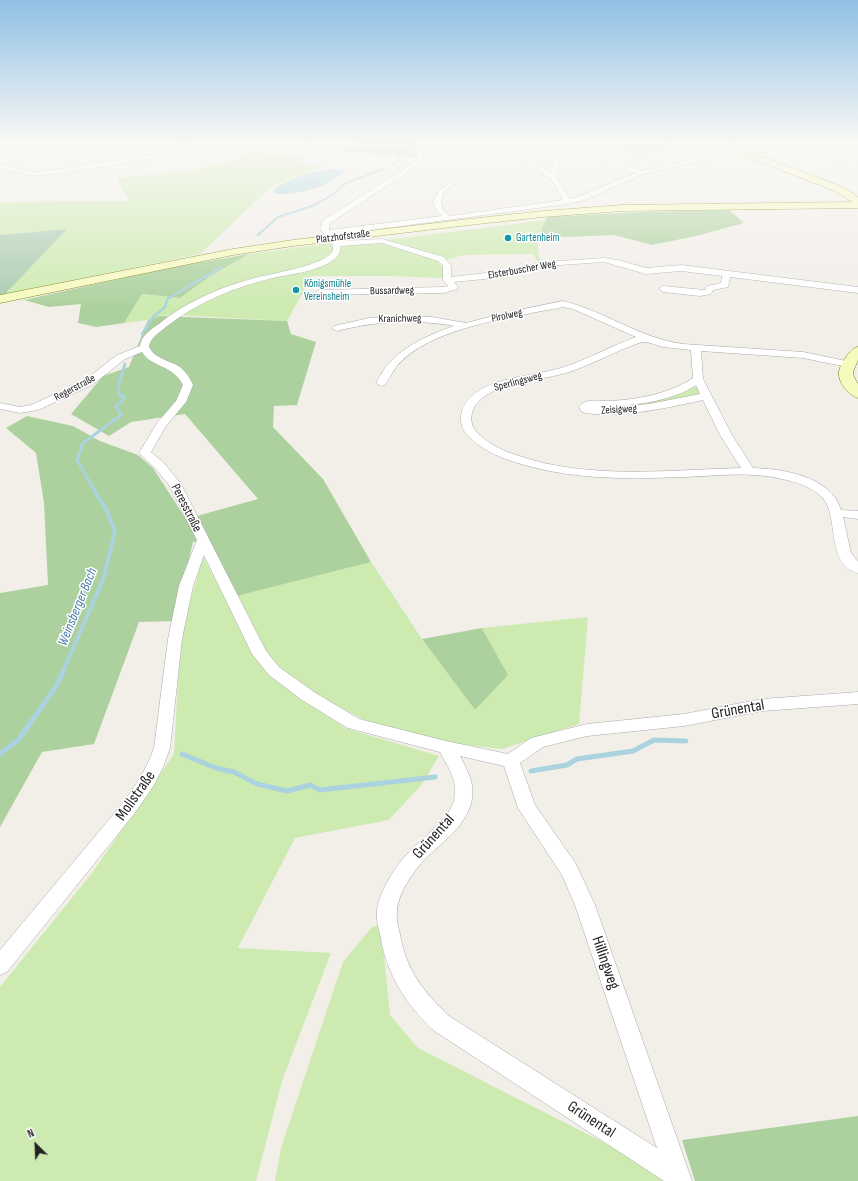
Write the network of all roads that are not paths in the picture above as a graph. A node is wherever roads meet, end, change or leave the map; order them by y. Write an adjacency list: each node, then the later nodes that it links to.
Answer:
1 (363, 198): 11 (street)
2 (438, 198): 10 (street)
3 (566, 198): 6 (street)
4 (582, 198): 6 (street)
5 (851, 198): 8 (main road)
6 (568, 202): 10 (street)
7 (858, 205): 8 (main road, Platzhofstraße)
8 (832, 206): 9 (main road); 11 (main road, Platzhofstraße)
9 (858, 211)
10 (448, 218): 11 (street)
11 (330, 236): 12 (street); 15 (street); 19 (main road, Platzhofstraße)
12 (312, 266): 14 (street); 23 (street)
13 (726, 274): 15 (street, Elsterbuscher Weg); 16 (street); 17 (street, Elsterbuscher Weg)
14 (312, 276)
15 (447, 280): 18 (street, Bussardweg)
16 (663, 289)
17 (858, 290)
18 (319, 293)
19 (0, 299)
20 (464, 325): 21 (street, Kranichweg); 22 (street, Pirolweg); 28 (street, Pirolweg)
21 (337, 328)
22 (648, 339): 24 (street); 32 (street, Sperlingsweg)
23 (144, 348): 31 (street, Regerstraße); 35 (street, Peresstraße)
24 (696, 348): 26 (street); 27 (street)
25 (858, 351): 26 (main road)
26 (847, 364): 29 (main road)
27 (698, 379): 30 (street); 30 (street, Zeisigweg)
28 (381, 384)
29 (856, 390)
30 (707, 396): 32 (street)
31 (0, 406)
32 (749, 471): 33 (street, Sperlingsweg)
33 (835, 513): 34 (street); 36 (street, Sperlingsweg)
34 (858, 515)
35 (202, 542): 38 (street, Peresstraße); 40 (street, Mollstraße)
36 (858, 569)
37 (858, 698): 39 (street, Grünental)
38 (446, 747): 39 (street); 41 (street, Grünental)
39 (511, 761): 41 (street, Hillingweg)
40 (0, 966)
41 (679, 1179)

